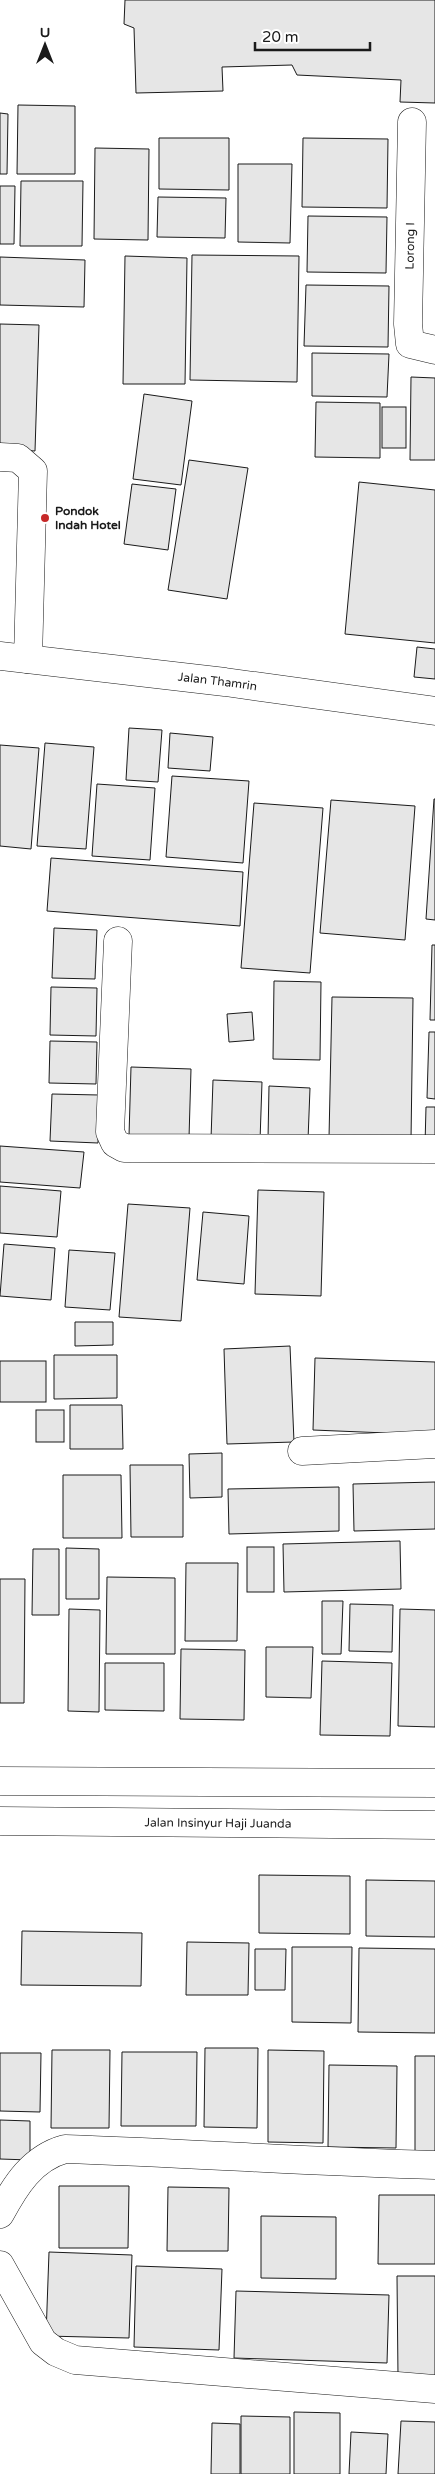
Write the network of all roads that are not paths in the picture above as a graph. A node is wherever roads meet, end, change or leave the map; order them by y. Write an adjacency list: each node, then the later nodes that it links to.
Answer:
1 (412, 122): 2 (street, Lorong I)
2 (435, 350)
3 (0, 456): 5 (street)
4 (0, 656): 5 (street, Jalan Thamrin)
5 (28, 659): 6 (street, Jalan Thamrin)
6 (435, 711)
7 (118, 941): 8 (street)
8 (435, 1149)
9 (435, 1444): 10 (street)
10 (302, 1451)
11 (0, 1780): 12 (street)
12 (435, 1783)
13 (0, 1821): 14 (street, Jalan Insinyur Haji Juanda)
14 (435, 1825)
15 (435, 2165): 16 (street)
16 (0, 2214)
17 (0, 2265): 18 (street)
18 (435, 2389)

